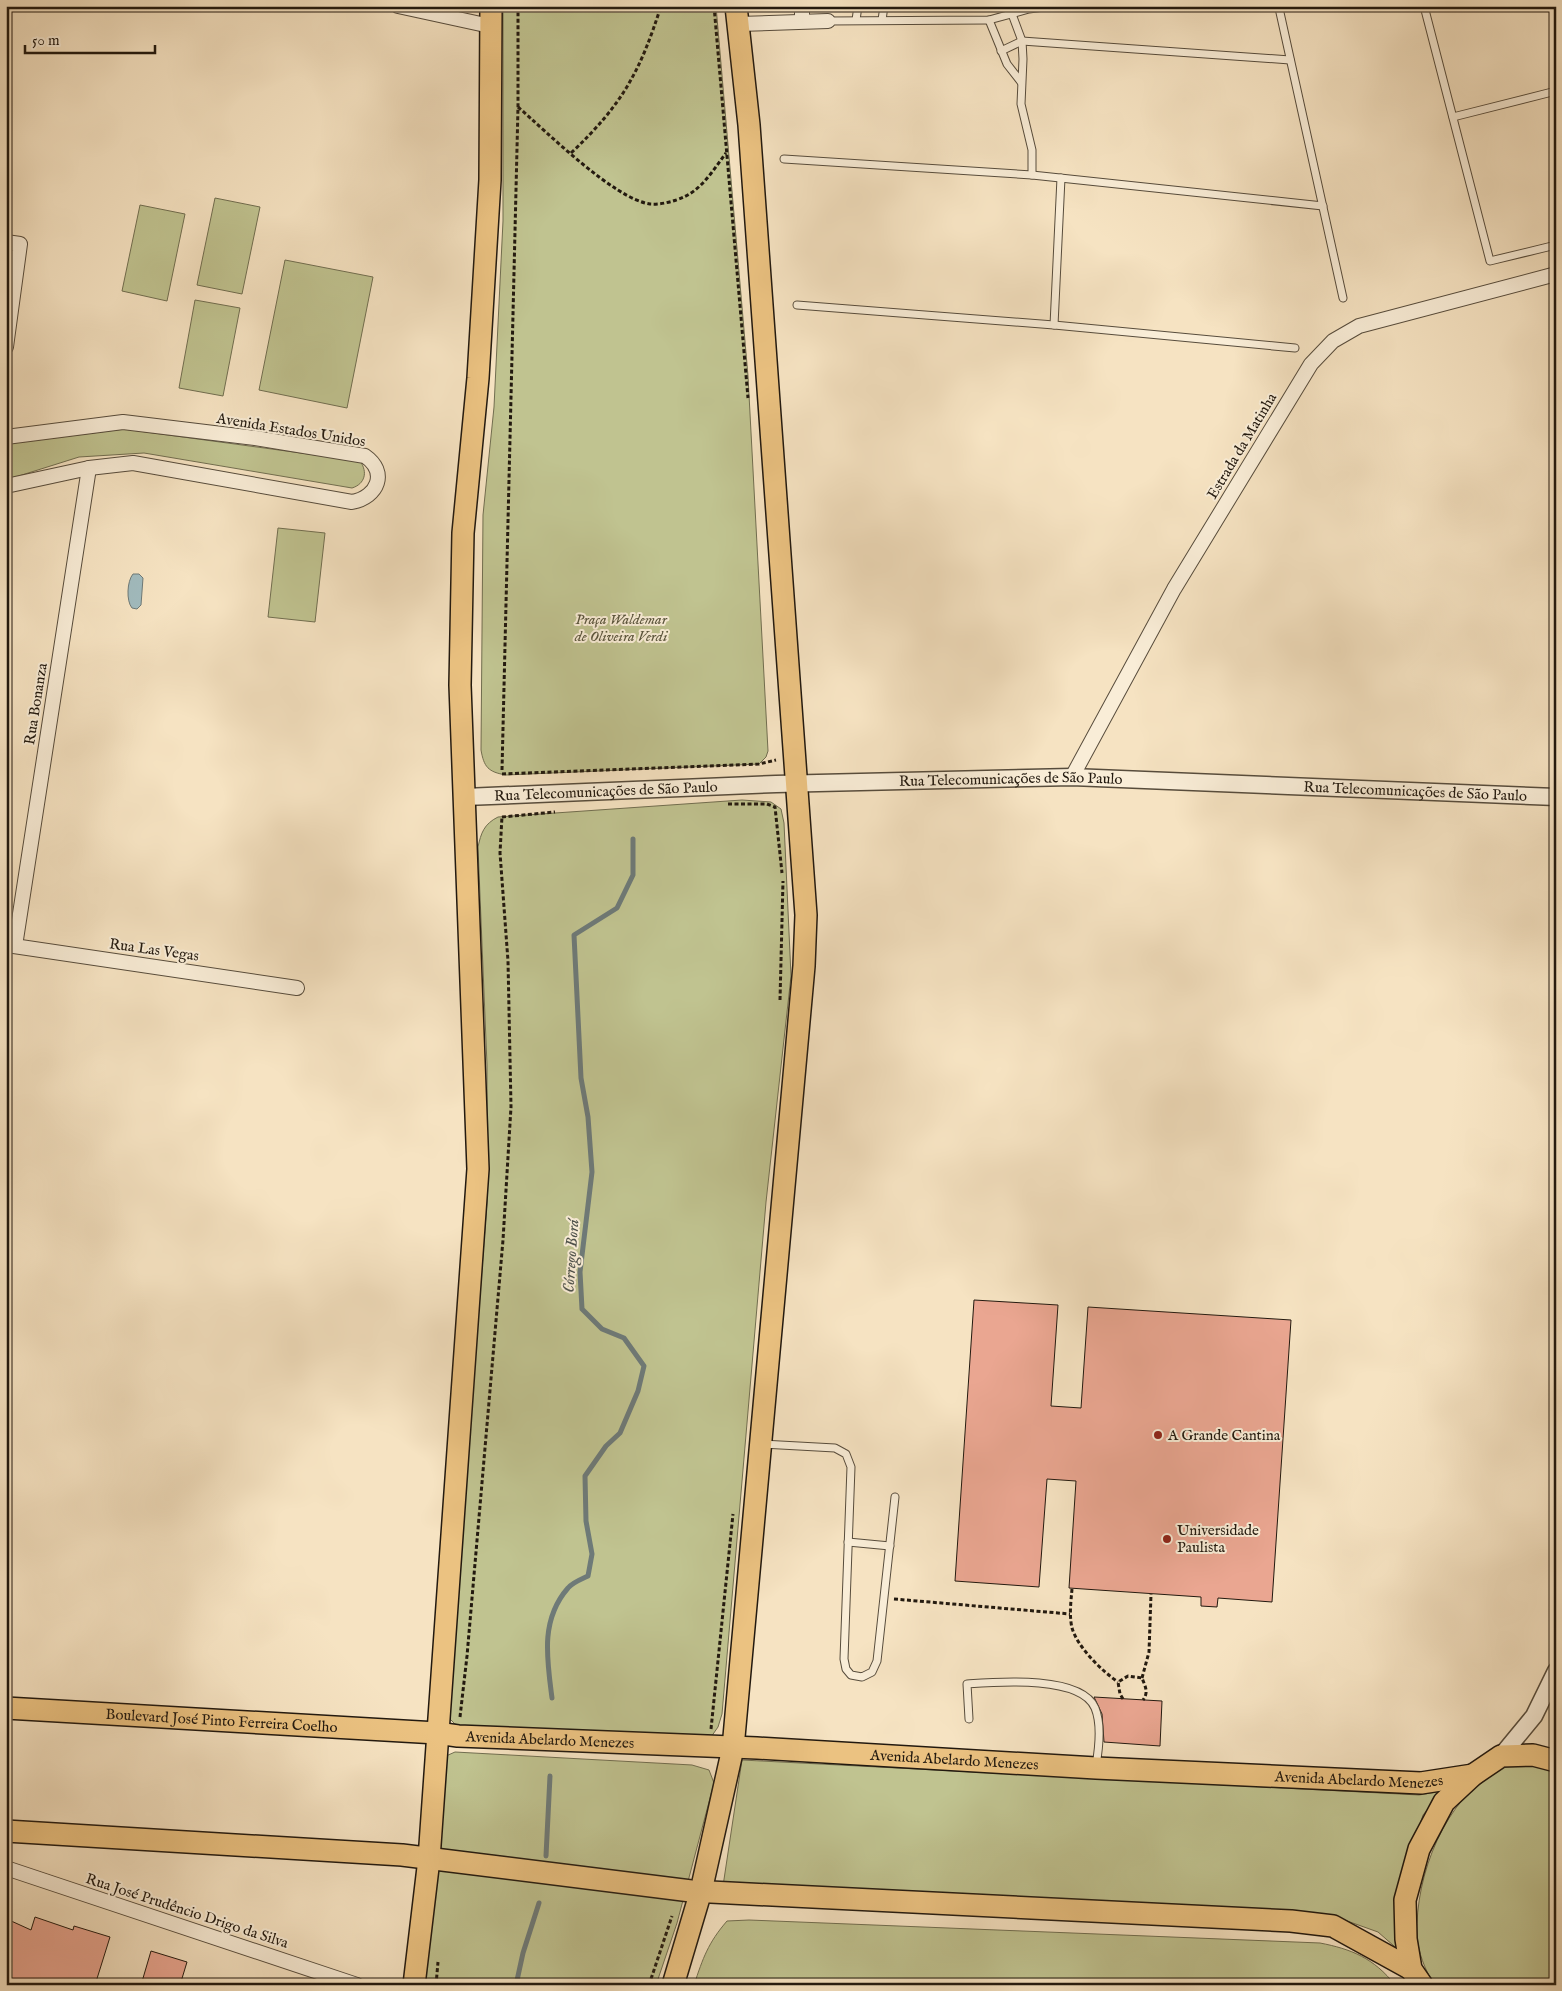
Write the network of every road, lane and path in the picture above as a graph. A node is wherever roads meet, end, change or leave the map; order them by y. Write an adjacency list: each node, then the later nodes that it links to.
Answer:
1 (398, 6): 13 (street)
2 (518, 6): 27 (path)
3 (661, 6): 30 (path)
4 (714, 6): 29 (path)
5 (858, 6): 19 (lane)
6 (884, 6): 20 (lane)
7 (1008, 6): 16 (lane)
8 (1051, 6): 16 (lane)
9 (1152, 6): 12 (lane)
10 (1291, 6): 12 (lane)
11 (1424, 6): 28 (lane)
12 (1279, 8): 24 (lane)
13 (454, 12): 17 (street)
14 (802, 13): 15 (street); 18 (street)
15 (738, 15): 49 (main road)
16 (1011, 15): 21 (lane); 22 (lane)
17 (490, 16): 51 (main road)
18 (828, 20): 19 (lane)
19 (856, 20): 20 (lane)
20 (882, 20): 21 (lane)
21 (989, 20): 23 (lane)
22 (1022, 41): 23 (lane); 24 (lane); 25 (lane)
23 (1001, 51): 25 (lane)
24 (1290, 60): 34 (lane)
25 (1021, 82): 32 (lane)
26 (1556, 92): 28 (lane)
27 (518, 107): 30 (path); 47 (path)
28 (1453, 117): 36 (lane)
29 (726, 152): 30 (path); 43 (path)
30 (571, 153)
31 (784, 159): 32 (lane)
32 (1032, 175): 33 (lane)
33 (1061, 178): 34 (lane); 40 (lane)
34 (1323, 206): 38 (lane)
35 (13, 243): 41 (street)
36 (1556, 245)
37 (1556, 274): 48 (street, Estrada da Matinha)
38 (1343, 298)
39 (797, 305): 40 (lane)
40 (1054, 325): 42 (lane)
41 (6, 347)
42 (1295, 348)
43 (748, 399)
44 (6, 437): 45 (street, Avenida Estados Unidos)
45 (88, 468): 46 (street, Avenida Estados Unidos); 56 (street, Rua Bonanza)
46 (6, 486)
47 (776, 760)
48 (1072, 777): 49 (street, Rua Telecomunicações de São Paulo); 52 (street, Rua Telecomunicações de São Paulo)
49 (796, 784): 50 (street, Rua Telecomunicações de São Paulo); 59 (main road)
50 (502, 795): 51 (street, Rua Telecomunicações de São Paulo); 55 (path)
51 (465, 797): 78 (main road)
52 (1556, 797)
53 (720, 805): 58 (path)
54 (559, 811): 55 (path)
55 (502, 817): 76 (path)
56 (11, 945): 57 (street, Rua Las Vegas)
57 (297, 988)
58 (780, 1007)
59 (759, 1444): 62 (lane); 79 (main road)
60 (895, 1497): 63 (lane)
61 (734, 1507): 77 (path)
62 (848, 1542): 63 (lane); 66 (lane)
63 (890, 1546): 66 (lane)
64 (1072, 1588): 67 (path)
65 (1151, 1594): 69 (path)
66 (884, 1598): 67 (path)
67 (1070, 1614): 70 (path)
68 (1556, 1671): 80 (street)
69 (1142, 1678): 70 (path); 72 (path)
70 (1118, 1682): 71 (path)
71 (1123, 1698)
72 (1143, 1700)
73 (6, 1708): 78 (main road, Boulevard José Pinto Ferreira Coelho)
74 (470, 1717): 76 (path)
75 (969, 1719): 82 (lane)
76 (459, 1726): 78 (main road, Avenida Abelardo Menezes); 79 (main road, Avenida Abelardo Menezes)
77 (706, 1732)
78 (437, 1733): 85 (main road)
79 (733, 1748): 82 (main road, Avenida Abelardo Menezes); 87 (main road)
80 (1501, 1756): 81 (main road); 83 (main road)
81 (1556, 1761)
82 (1096, 1768): 83 (main road, Avenida Abelardo Menezes)
83 (1473, 1775): 90 (main road)
84 (6, 1831): 85 (main road)
85 (429, 1859): 87 (main road); 92 (main road)
86 (6, 1868): 91 (street, Rua José Prudêncio Drigo da Silva)
87 (701, 1891): 90 (main road); 95 (main road)
88 (673, 1912): 94 (path)
89 (438, 1956): 93 (path)
90 (1416, 1977)
91 (357, 1985)
92 (414, 1985)
93 (436, 1985)
94 (650, 1985)
95 (673, 1985)

